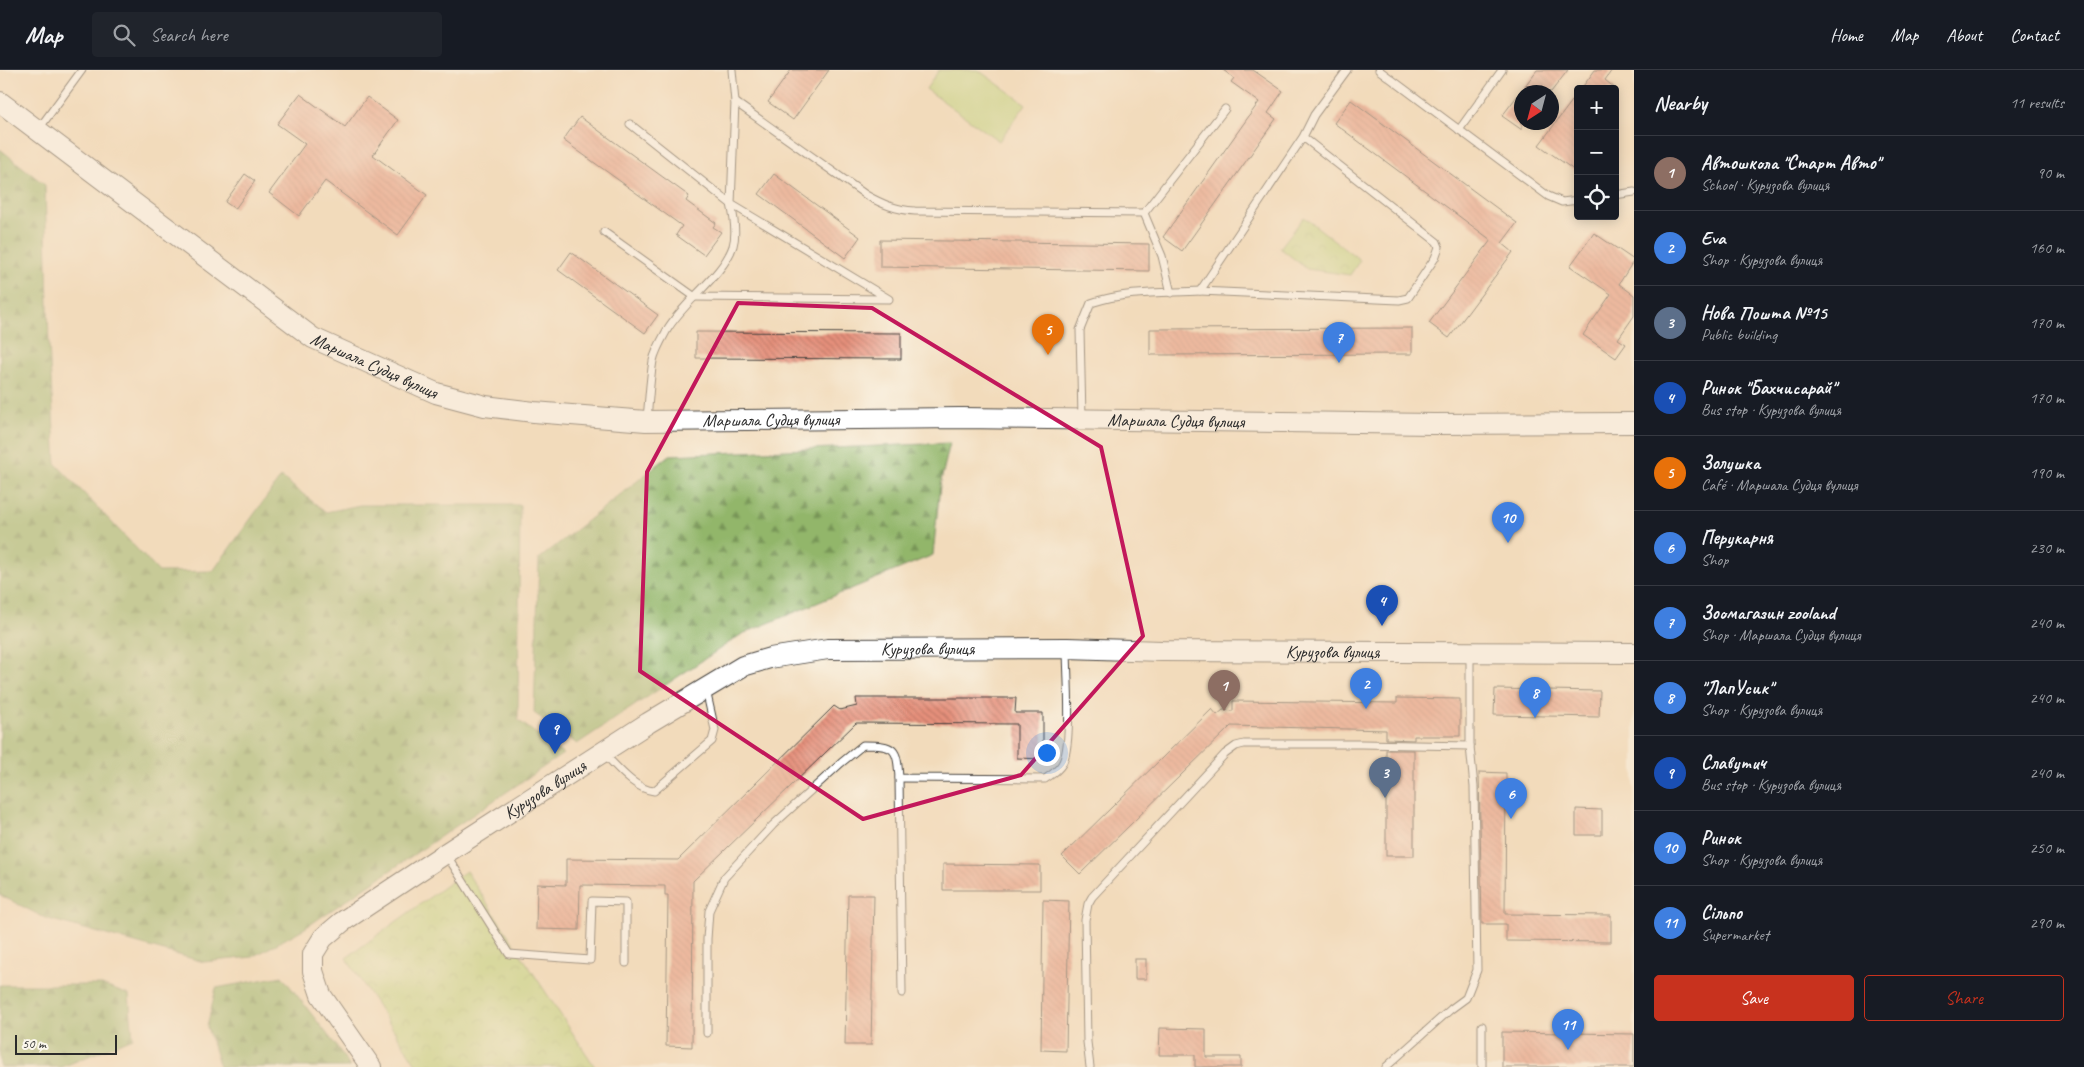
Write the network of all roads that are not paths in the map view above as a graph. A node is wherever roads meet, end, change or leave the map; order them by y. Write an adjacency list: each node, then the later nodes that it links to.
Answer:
1 (82, 70): 10 (lane)
2 (732, 70): 7 (lane)
3 (1347, 70): 12 (lane)
4 (1379, 70): 11 (lane)
5 (1502, 70): 11 (lane)
6 (0, 102): 10 (street, Маршала Судця вулиця)
7 (734, 102): 16 (lane); 17 (lane)
8 (1225, 109): 17 (lane)
9 (630, 124): 16 (lane)
10 (38, 130): 23 (street, Маршала Судця вулиця)
11 (1459, 130): 15 (lane)
12 (1303, 137): 19 (lane); 19 (lane)
13 (1634, 192): 14 (lane)
14 (1619, 194)
15 (1574, 200)
16 (731, 204): 21 (lane); 21 (lane)
17 (1144, 213): 20 (lane)
18 (604, 232): 21 (lane)
19 (1200, 291): 20 (lane)
20 (1171, 293): 22 (lane)
21 (695, 297): 23 (lane)
22 (1082, 420): 23 (street, Маршала Судця вулиця); 24 (street, Маршала Судця вулиця)
23 (646, 421)
24 (1634, 423)
25 (1067, 648): 26 (street, Курузова вулиця); 28 (street, Курузова вулиця); 31 (lane)
26 (1470, 653): 27 (street, Курузова вулиця); 29 (lane)
27 (1634, 653)
28 (706, 688): 30 (street, Курузова вулиця); 30 (lane)
29 (1470, 746): 38 (lane); 39 (lane)
30 (603, 752): 32 (street, Курузова вулиця)
31 (899, 778): 34 (lane); 36 (lane)
32 (446, 853): 33 (lane); 37 (street, Курузова вулиця)
33 (626, 963)
34 (902, 993)
35 (1482, 1026): 40 (lane)
36 (707, 1033)
37 (370, 1067)
38 (1090, 1067)
39 (1386, 1067)
40 (1482, 1067)

